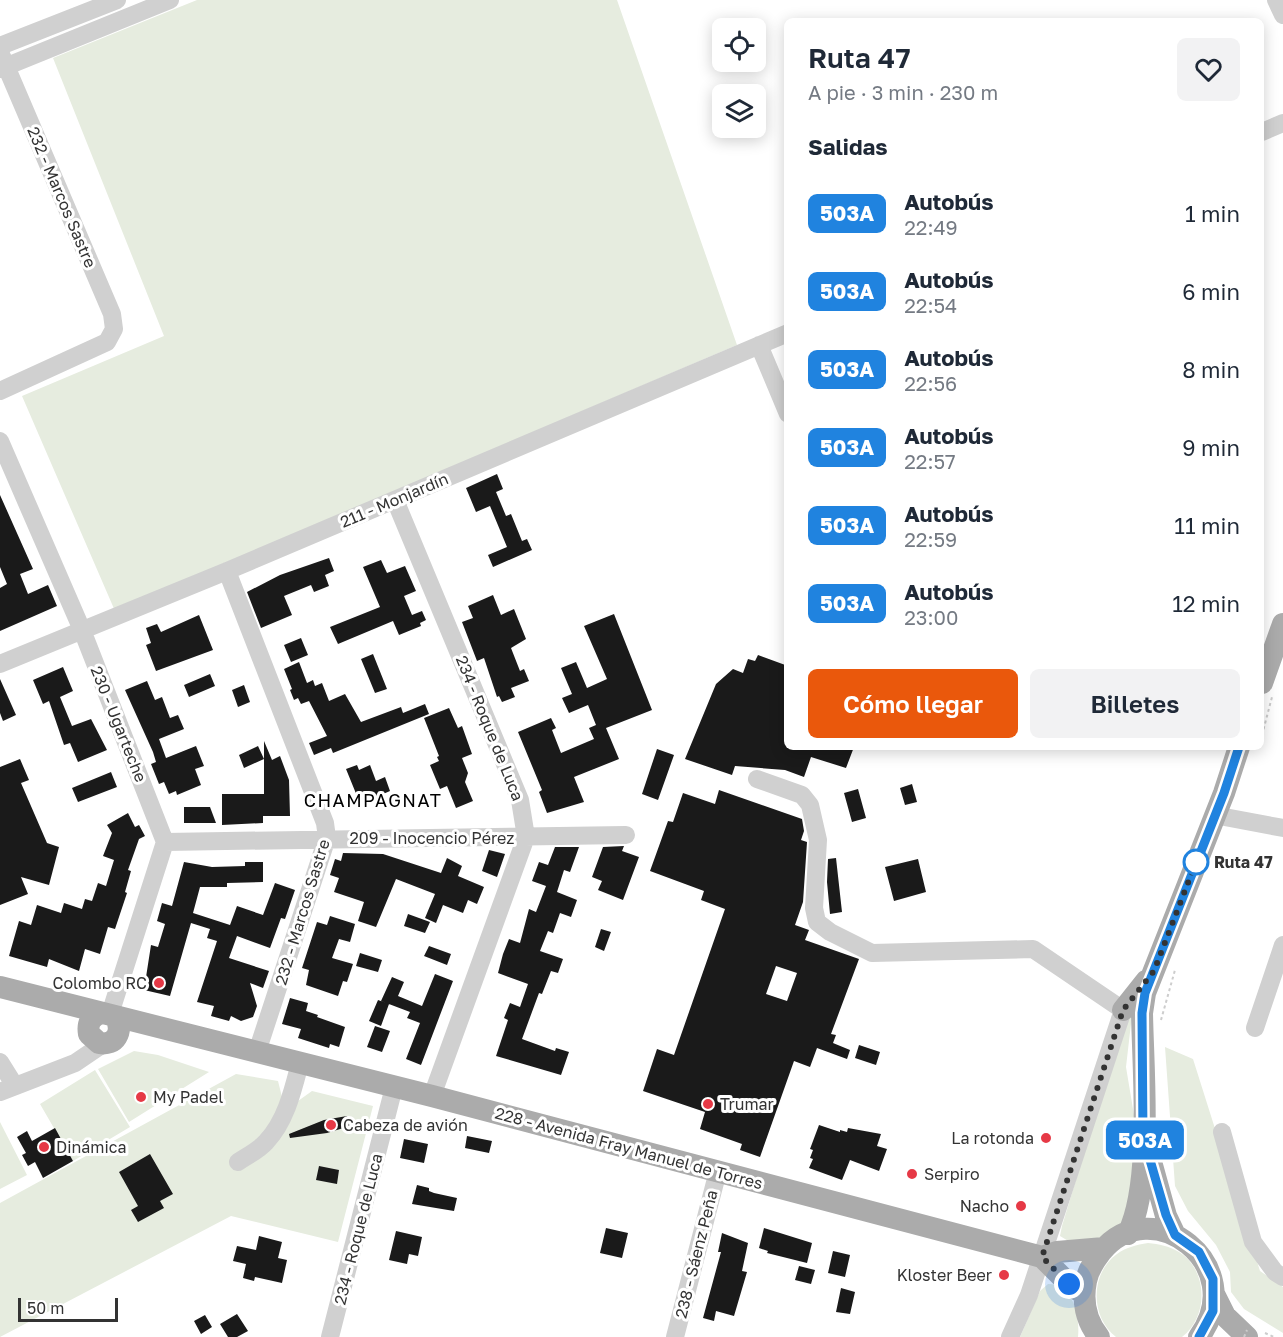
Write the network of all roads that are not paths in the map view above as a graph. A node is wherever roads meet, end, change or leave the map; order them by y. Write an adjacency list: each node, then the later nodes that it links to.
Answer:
1 (117, 0): 5 (street)
2 (170, 0): 6 (street)
3 (1276, 0): 4 (street)
4 (1283, 15)
5 (0, 46)
6 (2, 63): 11 (street, 232 - Marcos Sastre)
7 (1283, 123): 8 (street)
8 (1264, 131)
9 (784, 335): 10 (street, 211 - Monjardín)
10 (759, 345): 12 (street); 14 (street, 211 - Monjardín)
11 (0, 391)
12 (784, 404)
13 (0, 441): 17 (street, 230 - Ugarteche)
14 (395, 500): 15 (street, 211 - Monjardín); 25 (street, 234 - Roque de Luca)
15 (227, 571): 17 (street, 211 - Monjardín); 26 (street, 232 - Marcos Sastre)
16 (1283, 624): 18 (main road)
17 (82, 630): 19 (street, 211 - Monjardín); 27 (street, 230 - Ugarteche)
18 (1266, 658)
19 (0, 664)
20 (1238, 750): 22 (main road)
21 (757, 779): 31 (street)
22 (1214, 815): 23 (street); 29 (main road)
23 (1283, 828)
24 (626, 835): 25 (street, 209 - Inocencio Pérez)
25 (526, 837): 26 (street, 209 - Inocencio Pérez); 39 (street, 234 - Roque de Luca)
26 (327, 838): 27 (street, 209 - Inocencio Pérez); 34 (street, 232 - Marcos Sastre)
27 (165, 842): 32 (street)
28 (1283, 945): 33 (street)
29 (1154, 971): 31 (main road); 41 (main road)
30 (0, 987): 32 (main road)
31 (1123, 1010): 47 (street)
32 (103, 1028): 34 (main road, 228 - Avenida Fray Manuel de Torres); 38 (street)
33 (1255, 1028)
34 (257, 1052): 36 (main road, 228 - Avenida Fray Manuel de Torres)
35 (0, 1062): 38 (street)
36 (300, 1063): 37 (main road, 228 - Avenida Fray Manuel de Torres); 42 (street)
37 (394, 1087): 39 (main road, 228 - Avenida Fray Manuel de Torres); 53 (street, 234 - Roque de Luca)
38 (8, 1089)
39 (432, 1096): 43 (main road, 228 - Avenida Fray Manuel de Torres)
40 (1222, 1132): 48 (street)
41 (1143, 1136): 44 (main road); 45 (main road)
42 (238, 1161)
43 (718, 1171): 47 (main road, 228 - Avenida Fray Manuel de Torres); 54 (street, 238 - Sáenz Peña)
44 (1128, 1233): 45 (main road); 46 (main road)
45 (1175, 1235): 50 (main road)
46 (1104, 1248): 47 (main road, 228 - Avenida Fray Manuel de Torres); 49 (main road)
47 (1042, 1257): 49 (main road); 55 (street)
48 (1283, 1277)
49 (1084, 1294): 51 (main road)
50 (1214, 1294): 52 (main road); 56 (main road)
51 (1092, 1333)
52 (1248, 1333)
53 (330, 1337)
54 (675, 1337)
55 (1010, 1337)
56 (1199, 1337)

